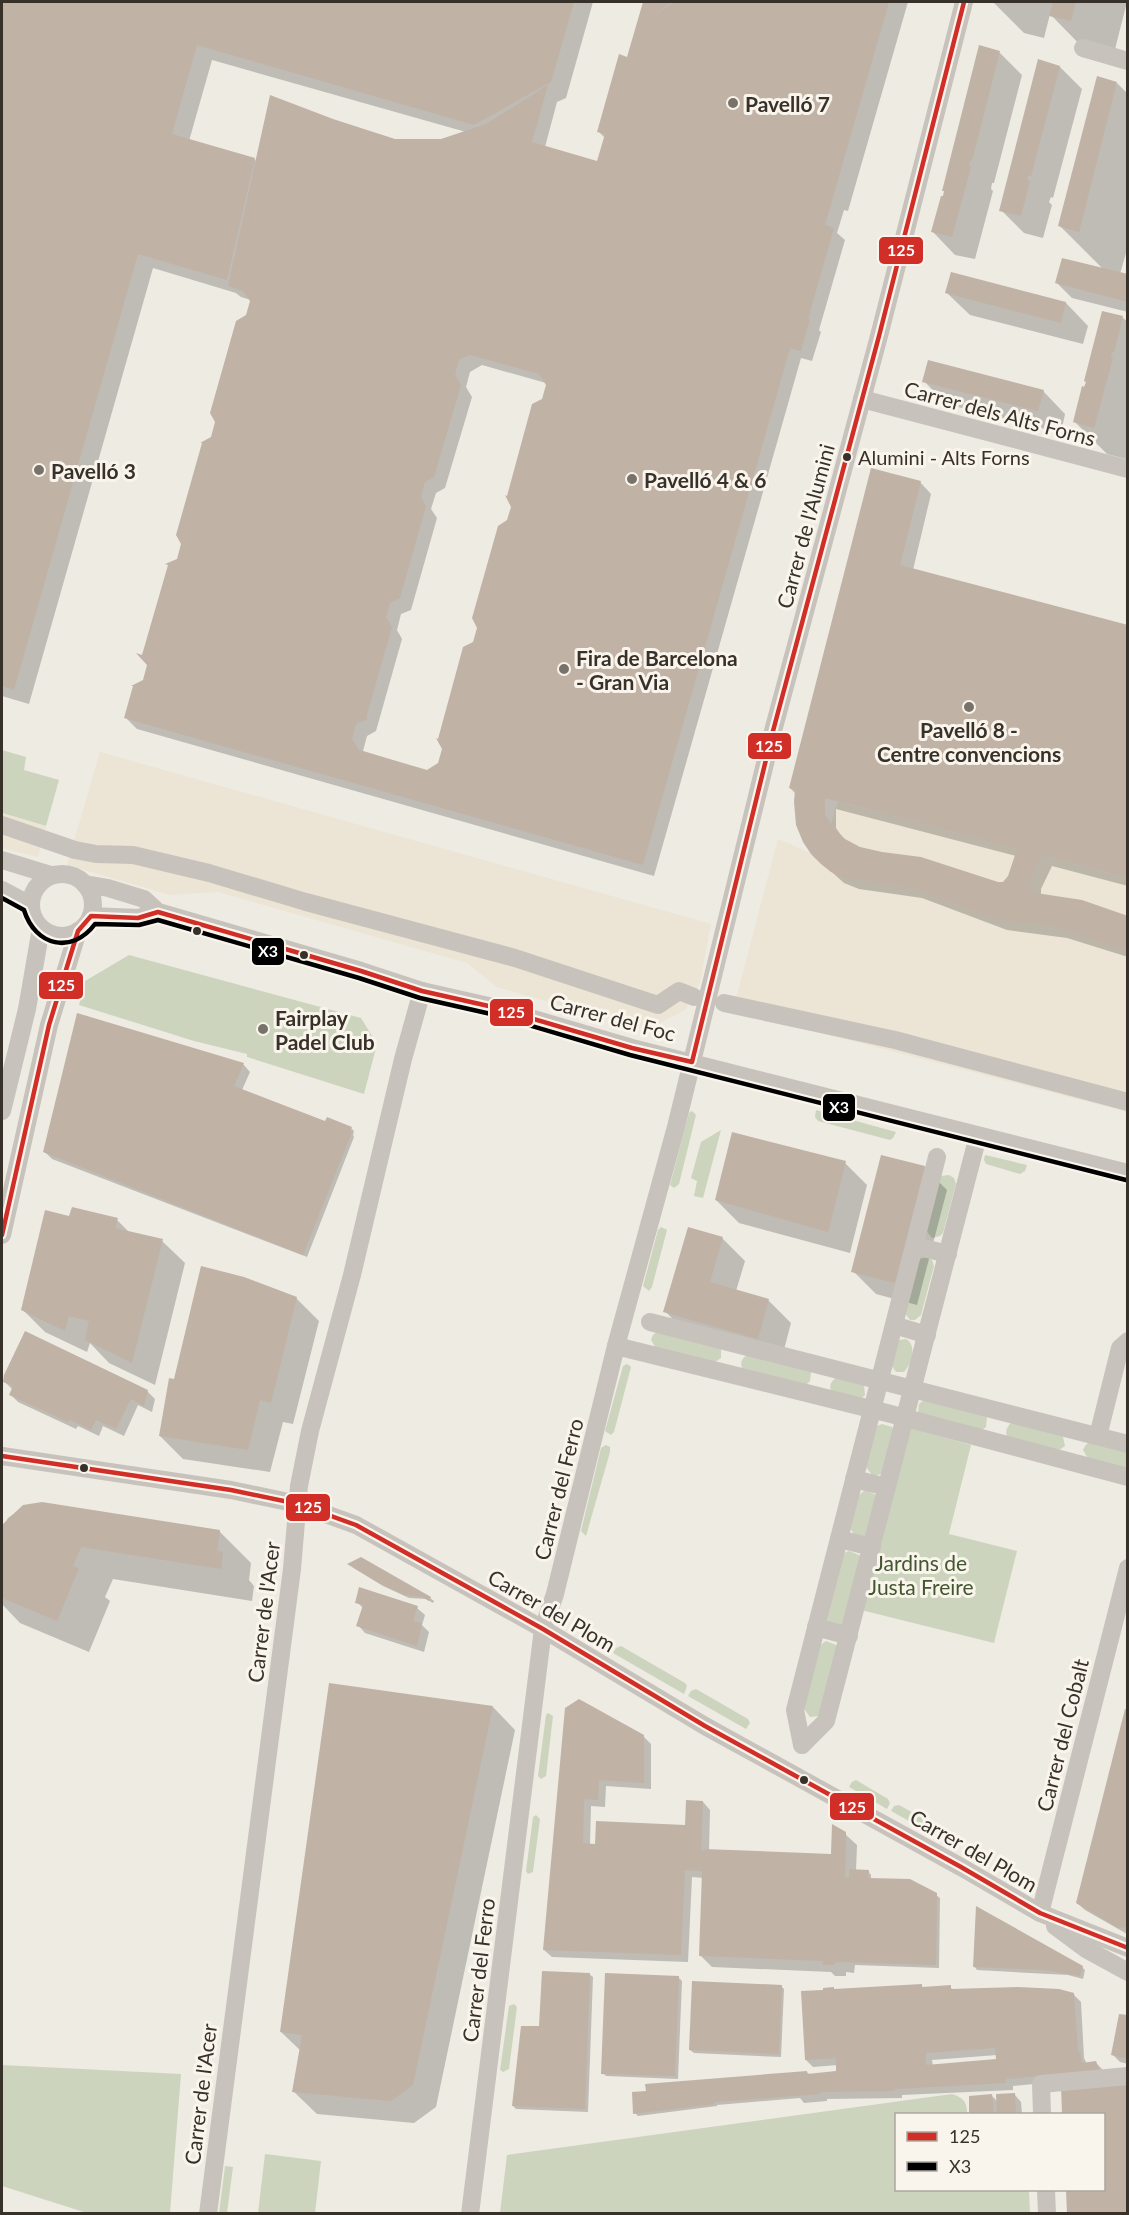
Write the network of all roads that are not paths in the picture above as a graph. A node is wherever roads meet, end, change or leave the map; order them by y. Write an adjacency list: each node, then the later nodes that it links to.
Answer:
1 (964, 2): 4 (street, Carrer de l'Alumini)
2 (1083, 48): 3 (street)
3 (1128, 61)
4 (862, 399): 5 (street, Carrer dels Alts Forns); 19 (street, Carrer de l'Alumini)
5 (1128, 469)
6 (2, 825): 17 (street, Carrer del Foc)
7 (2, 860): 8 (street)
8 (51, 875): 9 (street); 11 (street)
9 (85, 884): 12 (street, Carrer del Foc); 13 (street)
10 (2, 890): 11 (street)
11 (30, 905): 14 (street)
12 (158, 912): 13 (street, Carrer del Foc); 16 (street, Carrer del Foc)
13 (91, 916): 15 (street)
14 (41, 928): 15 (street); 21 (street)
15 (78, 931): 25 (street)
16 (422, 991): 19 (street, Carrer del Foc); 51 (street, Carrer de l'Acer)
17 (687, 994)
18 (726, 1004): 20 (street)
19 (692, 1062): 22 (street, Carrer del Foc); 33 (street, Carrer del Ferro)
20 (1128, 1102)
21 (2, 1111)
22 (978, 1136): 24 (street, Carrer del Foc); 27 (street)
23 (938, 1157): 26 (street)
24 (1128, 1173)
25 (2, 1235)
26 (915, 1246): 27 (street); 29 (street)
27 (948, 1254): 30 (street)
28 (650, 1322): 32 (street)
29 (894, 1325): 30 (street); 36 (street)
30 (927, 1335): 37 (street)
31 (1128, 1341): 43 (street)
32 (734, 1343): 34 (street); 35 (street)
33 (616, 1346): 35 (street); 56 (street, Carrer del Ferro)
34 (826, 1367): 36 (street); 38 (street)
35 (728, 1373): 38 (street)
36 (880, 1380): 37 (street); 39 (street)
37 (913, 1389): 40 (street); 41 (street)
38 (818, 1396): 39 (street)
39 (872, 1410): 41 (street); 49 (street)
40 (999, 1411): 42 (street); 44 (street)
41 (905, 1418): 44 (street); 50 (street)
42 (1078, 1431): 43 (street); 47 (street)
43 (1098, 1436): 45 (street)
44 (992, 1441): 47 (street)
45 (1128, 1444)
46 (2, 1456): 51 (street, Carrer del Plom)
47 (1071, 1462): 48 (street)
48 (1128, 1477)
49 (854, 1479): 50 (street); 52 (street)
50 (887, 1488): 53 (street)
51 (298, 1504): 56 (street, Carrer del Plom); 64 (street, Carrer de l'Acer)
52 (839, 1539): 53 (street); 55 (street)
53 (872, 1547): 57 (street)
54 (1128, 1568): 58 (street, Carrer del Cobalt)
55 (816, 1627): 57 (street); 57 (street)
56 (543, 1629): 58 (street, Carrer del Plom); 65 (street, Carrer del Ferro)
57 (849, 1636)
58 (1040, 1913): 59 (street); 60 (street)
59 (1128, 1948)
60 (1128, 1972)
61 (1128, 2076): 62 (street)
62 (1042, 2113)
63 (1046, 2191): 66 (street)
64 (208, 2214)
65 (470, 2214)
66 (1047, 2214)

